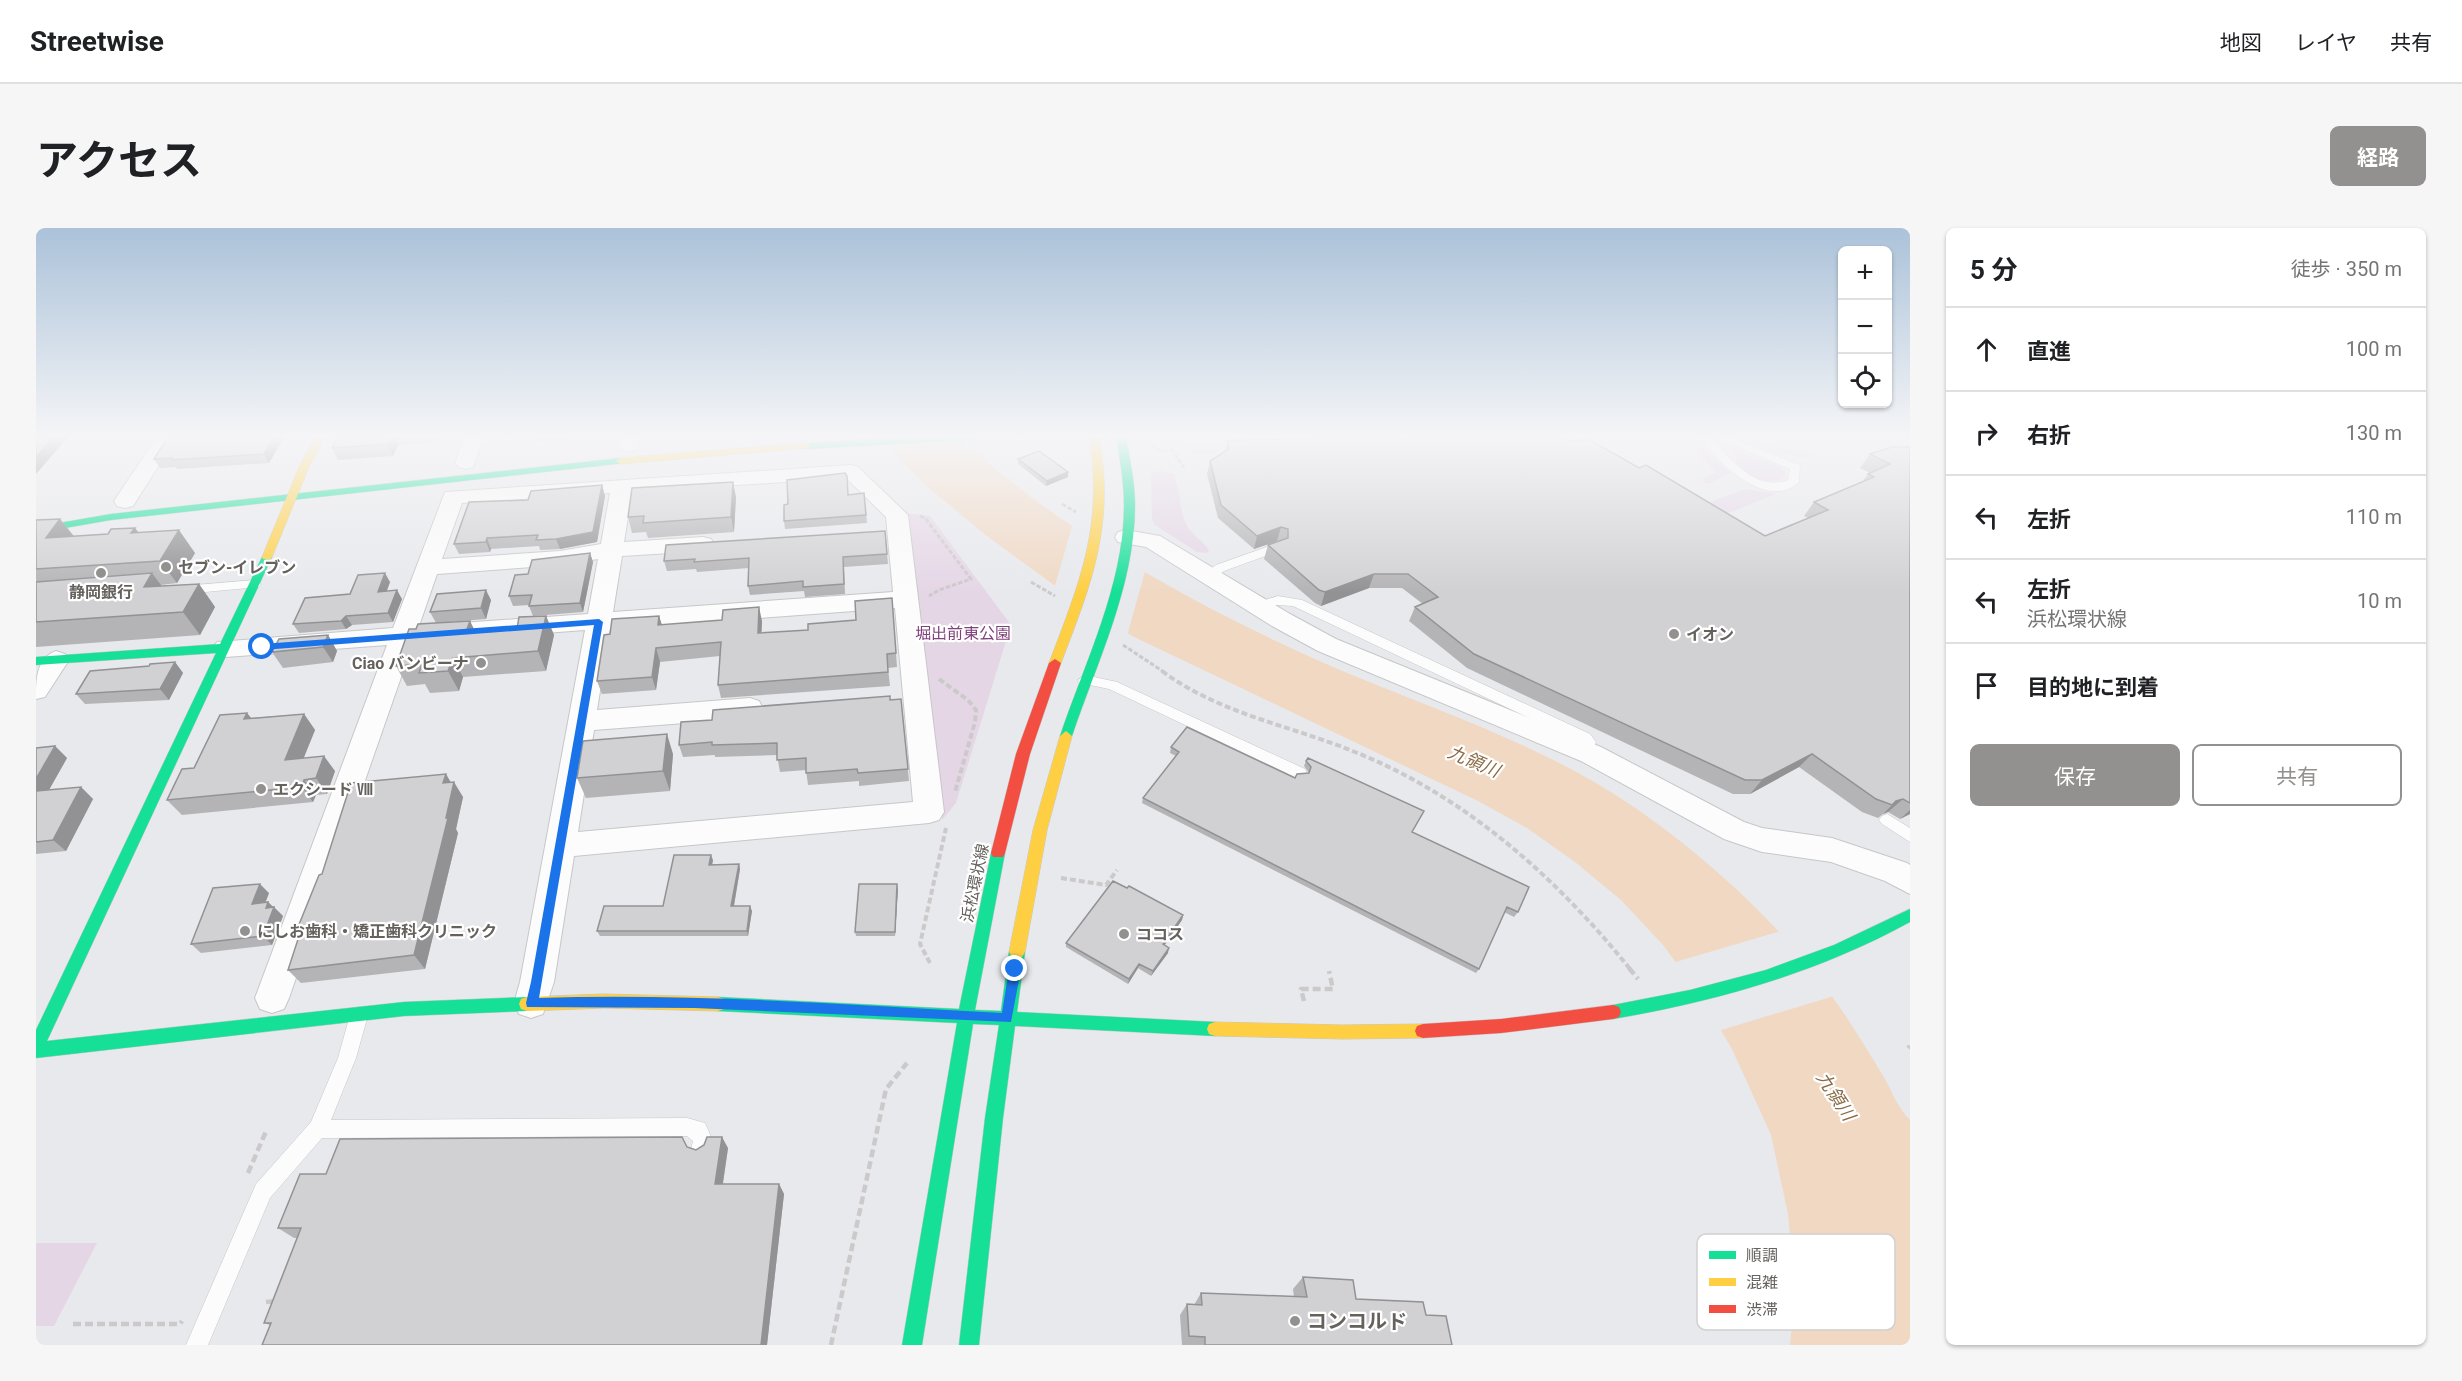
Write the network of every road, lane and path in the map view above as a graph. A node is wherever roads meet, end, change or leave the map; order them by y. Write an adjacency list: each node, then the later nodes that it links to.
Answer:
1 (131, 489): 10 (street)
2 (296, 489): 9 (main road)
3 (368, 489): 9 (main road)
4 (574, 489): 19 (street)
5 (621, 489): 18 (street)
6 (870, 489): 25 (street)
7 (1100, 489): 49 (main road, 浜松環状線)
8 (1130, 489): 15 (main road)
9 (293, 497): 14 (main road); 22 (main road)
10 (131, 500): 13 (main road)
11 (1062, 504): 12 (path)
12 (1073, 512)
13 (36, 516)
14 (36, 530)
15 (1126, 541): 20 (street); 31 (main road)
16 (726, 542): 18 (street)
17 (1278, 547): 20 (lane)
18 (611, 550): 19 (street); 26 (street)
19 (427, 567): 27 (street)
20 (1208, 576): 41 (street)
21 (1031, 582): 24 (path)
22 (255, 584): 23 (lane); 29 (main road)
23 (172, 591)
24 (1051, 596)
25 (906, 600): 26 (street); 38 (street)
26 (599, 622): 27 (street); 34 (street)
27 (402, 637): 29 (street); 45 (street)
28 (1120, 644): 44 (path)
29 (226, 648): 30 (main road); 51 (main road)
30 (46, 661): 32 (street)
31 (1085, 680): 35 (lane); 50 (main road)
32 (36, 690)
33 (778, 706): 34 (street)
34 (582, 722): 38 (street)
35 (1300, 773)
36 (1887, 820): 37 (lane)
37 (1910, 836)
38 (561, 844): 47 (street)
39 (1118, 870): 40 (path)
40 (1061, 878)
41 (1910, 881)
42 (1910, 915): 50 (main road)
43 (1329, 971): 46 (path)
44 (1638, 979)
45 (272, 998)
46 (1304, 1001)
47 (531, 1003): 48 (main road); 49 (main road)
48 (360, 1013): 51 (main road); 53 (lane)
49 (966, 1017): 50 (main road); 63 (main road, 浜松環状線)
50 (1007, 1019): 64 (main road)
51 (36, 1049)
52 (907, 1063): 62 (path)
53 (318, 1129): 55 (lane); 61 (lane)
54 (267, 1130): 56 (path)
55 (701, 1149)
56 (246, 1176)
57 (284, 1301): 58 (path)
58 (266, 1302)
59 (184, 1316): 60 (path)
60 (74, 1324)
61 (197, 1345)
62 (831, 1345)
63 (912, 1345)
64 (969, 1345)

